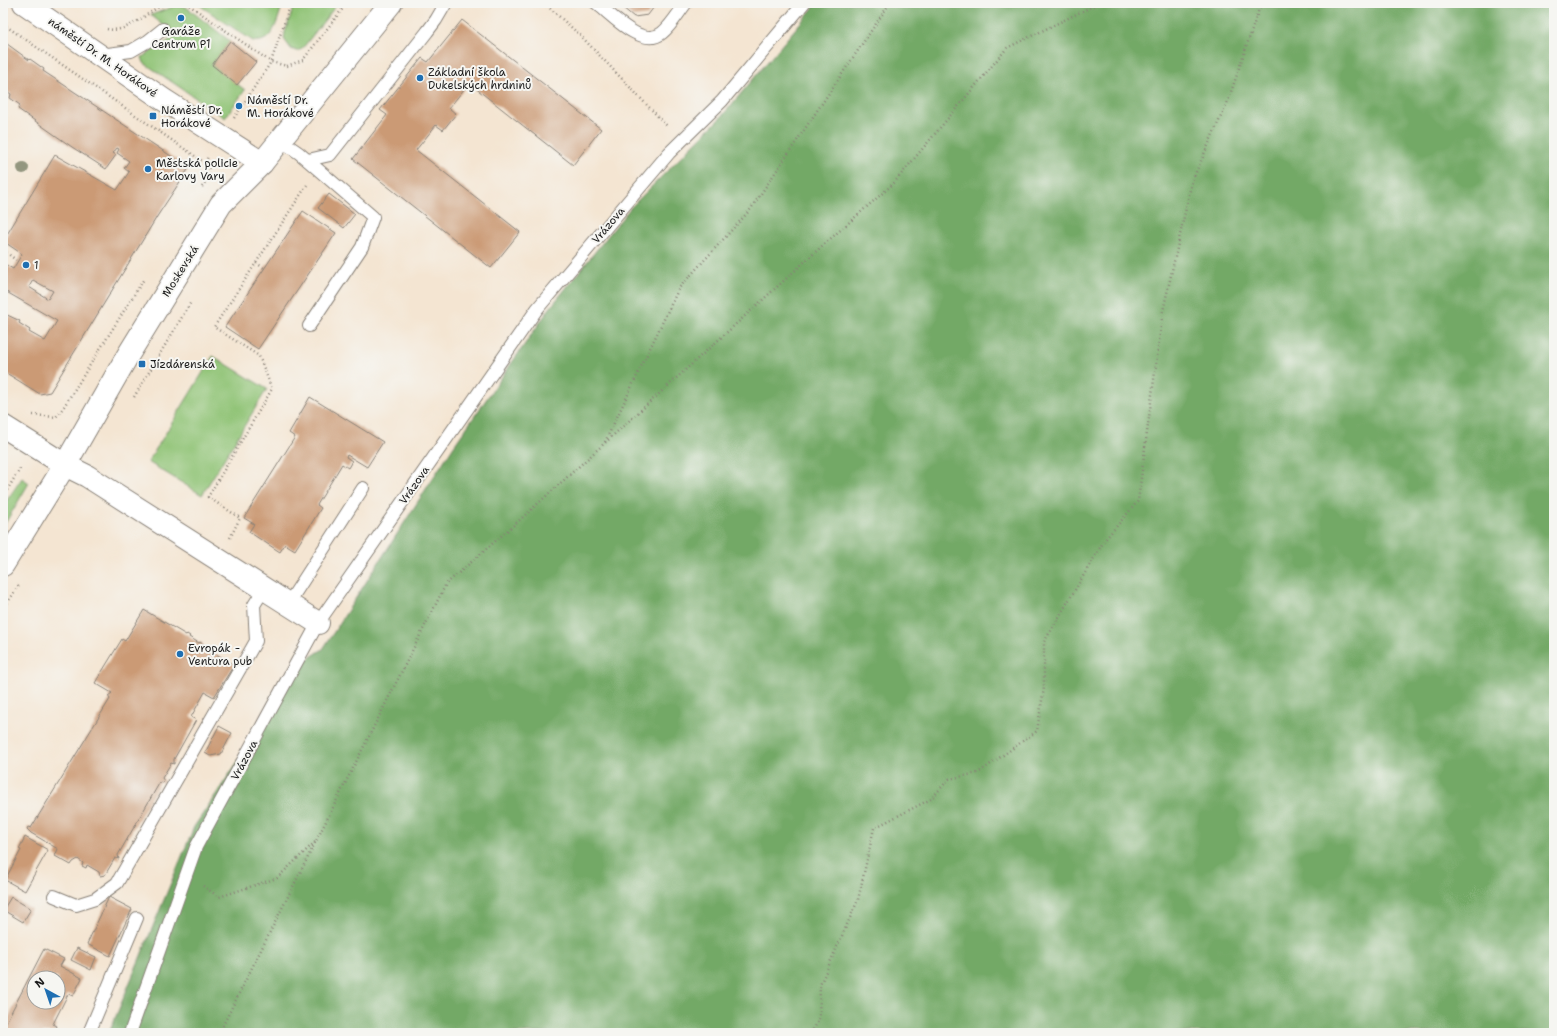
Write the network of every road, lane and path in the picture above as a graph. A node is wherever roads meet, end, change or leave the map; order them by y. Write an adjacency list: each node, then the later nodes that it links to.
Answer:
1 (24, 3): 18 (street, náměstí Dr. M. Horákové)
2 (167, 3): 16 (path)
3 (186, 3): 19 (path)
4 (291, 3): 19 (path)
5 (347, 3): 19 (path)
6 (391, 3): 21 (street, Moskevská)
7 (446, 3): 23 (lane)
8 (544, 3): 22 (path)
9 (596, 3): 10 (lane)
10 (686, 3)
11 (804, 3): 22 (lane, Vrázova)
12 (890, 3): 37 (path)
13 (1099, 3): 37 (path)
14 (1261, 3): 54 (path)
15 (3, 24): 24 (path)
16 (101, 26)
17 (163, 28): 18 (lane)
18 (99, 55): 20 (street, náměstí Dr. M. Horákové)
19 (271, 62): 20 (path)
20 (220, 137): 25 (street, náměstí Dr. M. Horákové)
21 (280, 140): 23 (lane); 25 (street, Moskevská)
22 (682, 140): 46 (lane, Vrázova)
23 (308, 160): 26 (lane)
24 (204, 162)
25 (262, 164): 39 (street, Moskevská)
26 (318, 169): 29 (path); 33 (lane)
27 (3, 250): 28 (path)
28 (16, 260)
29 (256, 263): 30 (path); 42 (path)
30 (264, 268)
31 (146, 276): 35 (path)
32 (193, 299): 34 (path)
33 (309, 326)
34 (132, 401)
35 (29, 415)
36 (3, 426): 39 (street)
37 (604, 444): 47 (path)
38 (19, 464): 41 (path)
39 (65, 466): 43 (street, Moskevská); 44 (street)
40 (363, 488): 45 (lane)
41 (3, 497)
42 (229, 539)
43 (3, 564)
44 (264, 589): 45 (street); 49 (lane)
45 (288, 604): 46 (street)
46 (318, 623): 48 (lane, Vrázova)
47 (317, 840): 48 (path); 53 (path)
48 (186, 875): 52 (lane, Vrázova)
49 (54, 896)
50 (137, 918): 51 (lane)
51 (89, 1033)
52 (130, 1033)
53 (219, 1033)
54 (811, 1033)

